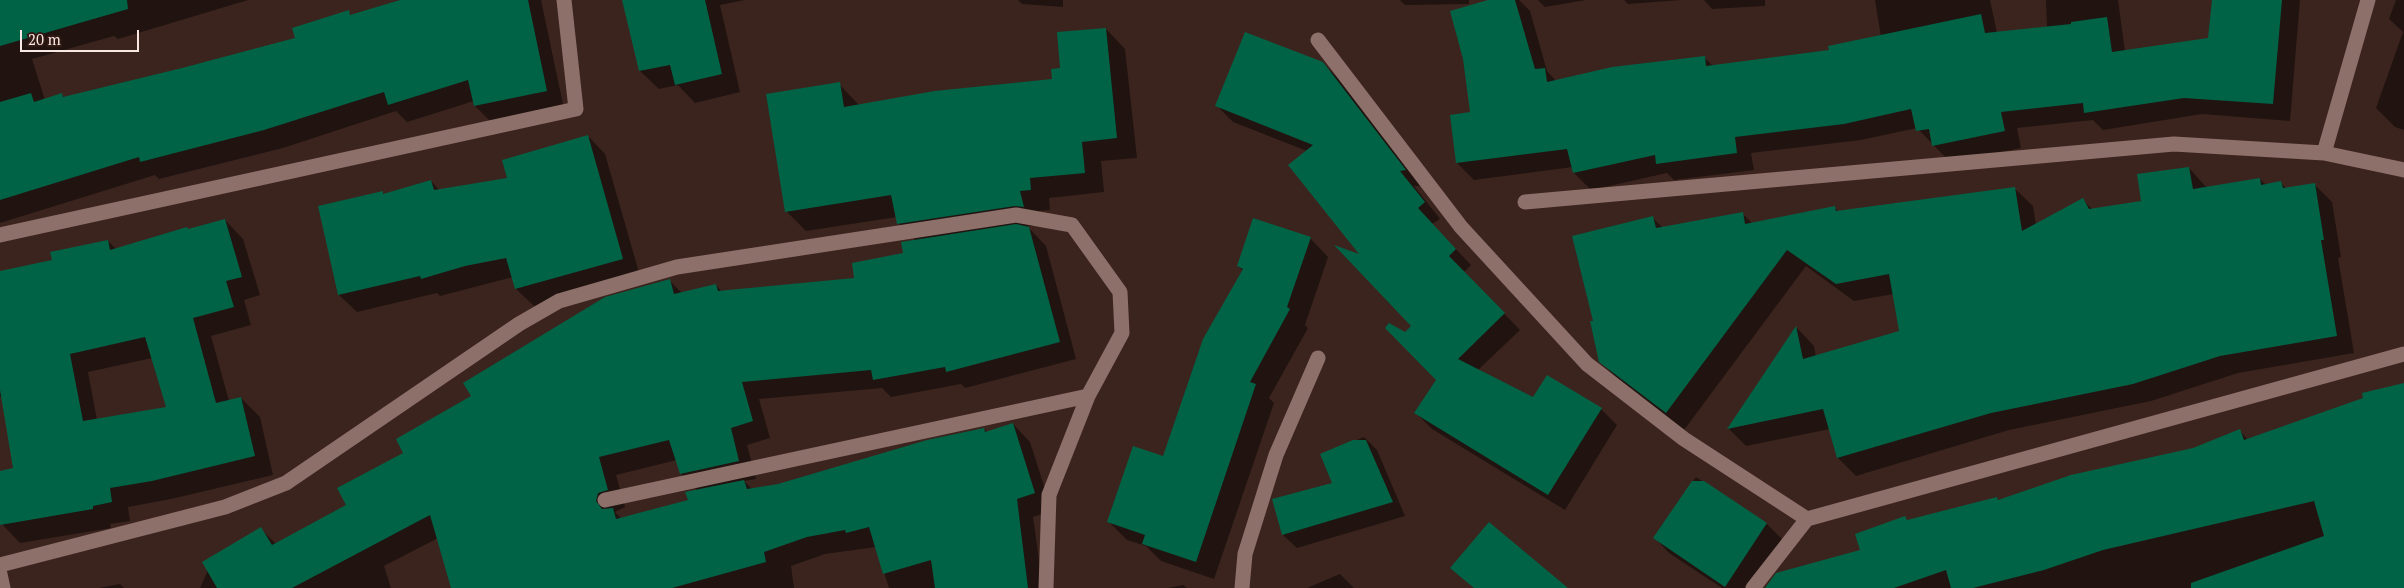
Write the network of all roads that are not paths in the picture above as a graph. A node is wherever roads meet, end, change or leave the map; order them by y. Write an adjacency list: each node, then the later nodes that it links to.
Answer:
1 (564, 0): 7 (street)
2 (2368, 0): 4 (street)
3 (1318, 40): 12 (street)
4 (2324, 153): 5 (street); 6 (street)
5 (2404, 170)
6 (1525, 202)
7 (0, 235)
8 (2404, 354): 12 (street)
9 (1318, 358): 17 (street)
10 (1088, 396): 11 (street); 13 (street); 16 (street)
11 (605, 500)
12 (1807, 518): 18 (street)
13 (0, 564)
14 (0, 574): 15 (street)
15 (3, 588)
16 (1046, 588)
17 (1242, 588)
18 (1753, 588)

